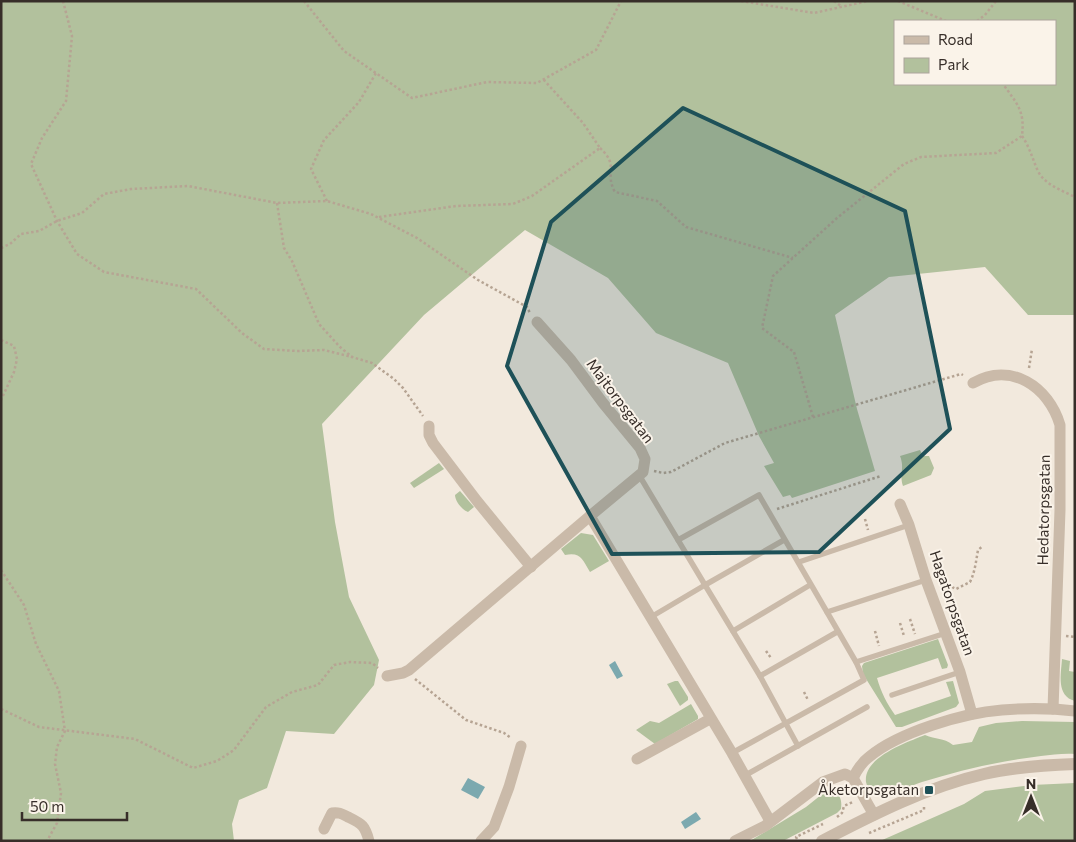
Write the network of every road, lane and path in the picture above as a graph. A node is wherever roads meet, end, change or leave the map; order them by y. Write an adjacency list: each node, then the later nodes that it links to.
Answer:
1 (62, 1): 21 (path)
2 (304, 1): 12 (path)
3 (621, 1): 13 (path)
4 (740, 1): 9 (path)
5 (834, 1): 9 (path)
6 (868, 1): 9 (path)
7 (898, 1): 10 (path)
8 (996, 1): 11 (path)
9 (842, 7)
10 (944, 20)
11 (979, 20)
12 (376, 73): 13 (path); 18 (path)
13 (544, 79): 16 (path)
14 (1004, 85): 15 (path)
15 (1022, 136): 17 (path); 23 (path)
16 (600, 148): 20 (path); 23 (path)
17 (1075, 197)
18 (327, 201): 19 (path); 20 (path)
19 (277, 203): 21 (path); 27 (path)
20 (377, 217): 24 (path)
21 (57, 221): 22 (path); 27 (path)
22 (1, 248)
23 (793, 258): 31 (path)
24 (537, 322): 33 (street, Majtorpsgatan)
25 (1, 340): 30 (path)
26 (1032, 350): 28 (path)
27 (352, 357): 32 (path)
28 (1029, 368)
29 (973, 383): 31 (path); 68 (street, Hedatorpsgatan)
30 (1, 400)
31 (813, 417): 33 (path)
32 (429, 426): 43 (street)
33 (642, 471): 37 (street); 39 (lane)
34 (881, 476): 36 (path)
35 (900, 504): 38 (street, Hagatorpsgatan)
36 (769, 512): 39 (lane); 40 (lane)
37 (590, 516): 43 (street); 50 (street)
38 (909, 525): 42 (lane); 45 (street, Hagatorpsgatan)
39 (678, 540): 46 (lane)
40 (784, 540): 42 (lane); 46 (lane)
41 (983, 546): 48 (path)
42 (799, 562): 47 (lane)
43 (530, 567): 61 (street)
44 (1, 570): 73 (path)
45 (926, 580): 49 (lane); 56 (street, Hagatorpsgatan)
46 (705, 584): 50 (lane); 53 (lane)
47 (810, 585): 49 (lane); 53 (lane)
48 (952, 587)
49 (827, 612): 55 (lane)
50 (651, 617): 71 (street)
51 (910, 619): 57 (path)
52 (900, 623): 58 (path)
53 (733, 630): 64 (lane)
54 (875, 630): 59 (path)
55 (837, 632): 60 (lane); 64 (lane)
56 (946, 633): 57 (lane); 62 (street, Hagatorpsgatan)
57 (918, 642): 58 (lane)
58 (907, 646): 59 (lane)
59 (882, 654): 60 (lane)
60 (856, 662): 72 (lane)
61 (406, 672): 63 (street); 74 (path)
62 (960, 672): 65 (lane); 70 (street, Hagatorpsgatan)
63 (387, 676): 73 (path)
64 (760, 676): 72 (lane)
65 (892, 695)
66 (867, 707): 75 (lane)
67 (1, 709): 73 (path)
68 (1053, 709): 69 (street); 70 (street)
69 (1075, 711)
70 (972, 714): 80 (street)
71 (710, 718): 76 (street); 77 (street)
72 (786, 723): 75 (lane); 76 (lane)
73 (65, 731): 90 (path)
74 (521, 746): 92 (street)
75 (798, 746): 79 (lane)
76 (732, 754): 79 (street)
77 (637, 759)
78 (1075, 764): 83 (street)
79 (744, 776): 85 (street)
80 (853, 778): 81 (street); 85 (street)
81 (863, 797): 83 (street); 84 (path)
82 (924, 807): 88 (path)
83 (874, 815): 94 (street)
84 (836, 818)
85 (770, 821): 93 (street)
86 (828, 822): 89 (path)
87 (324, 829): 91 (street)
88 (865, 835)
89 (797, 839)
90 (47, 841)
91 (369, 841)
92 (480, 841)
93 (734, 841)
94 (822, 841)

